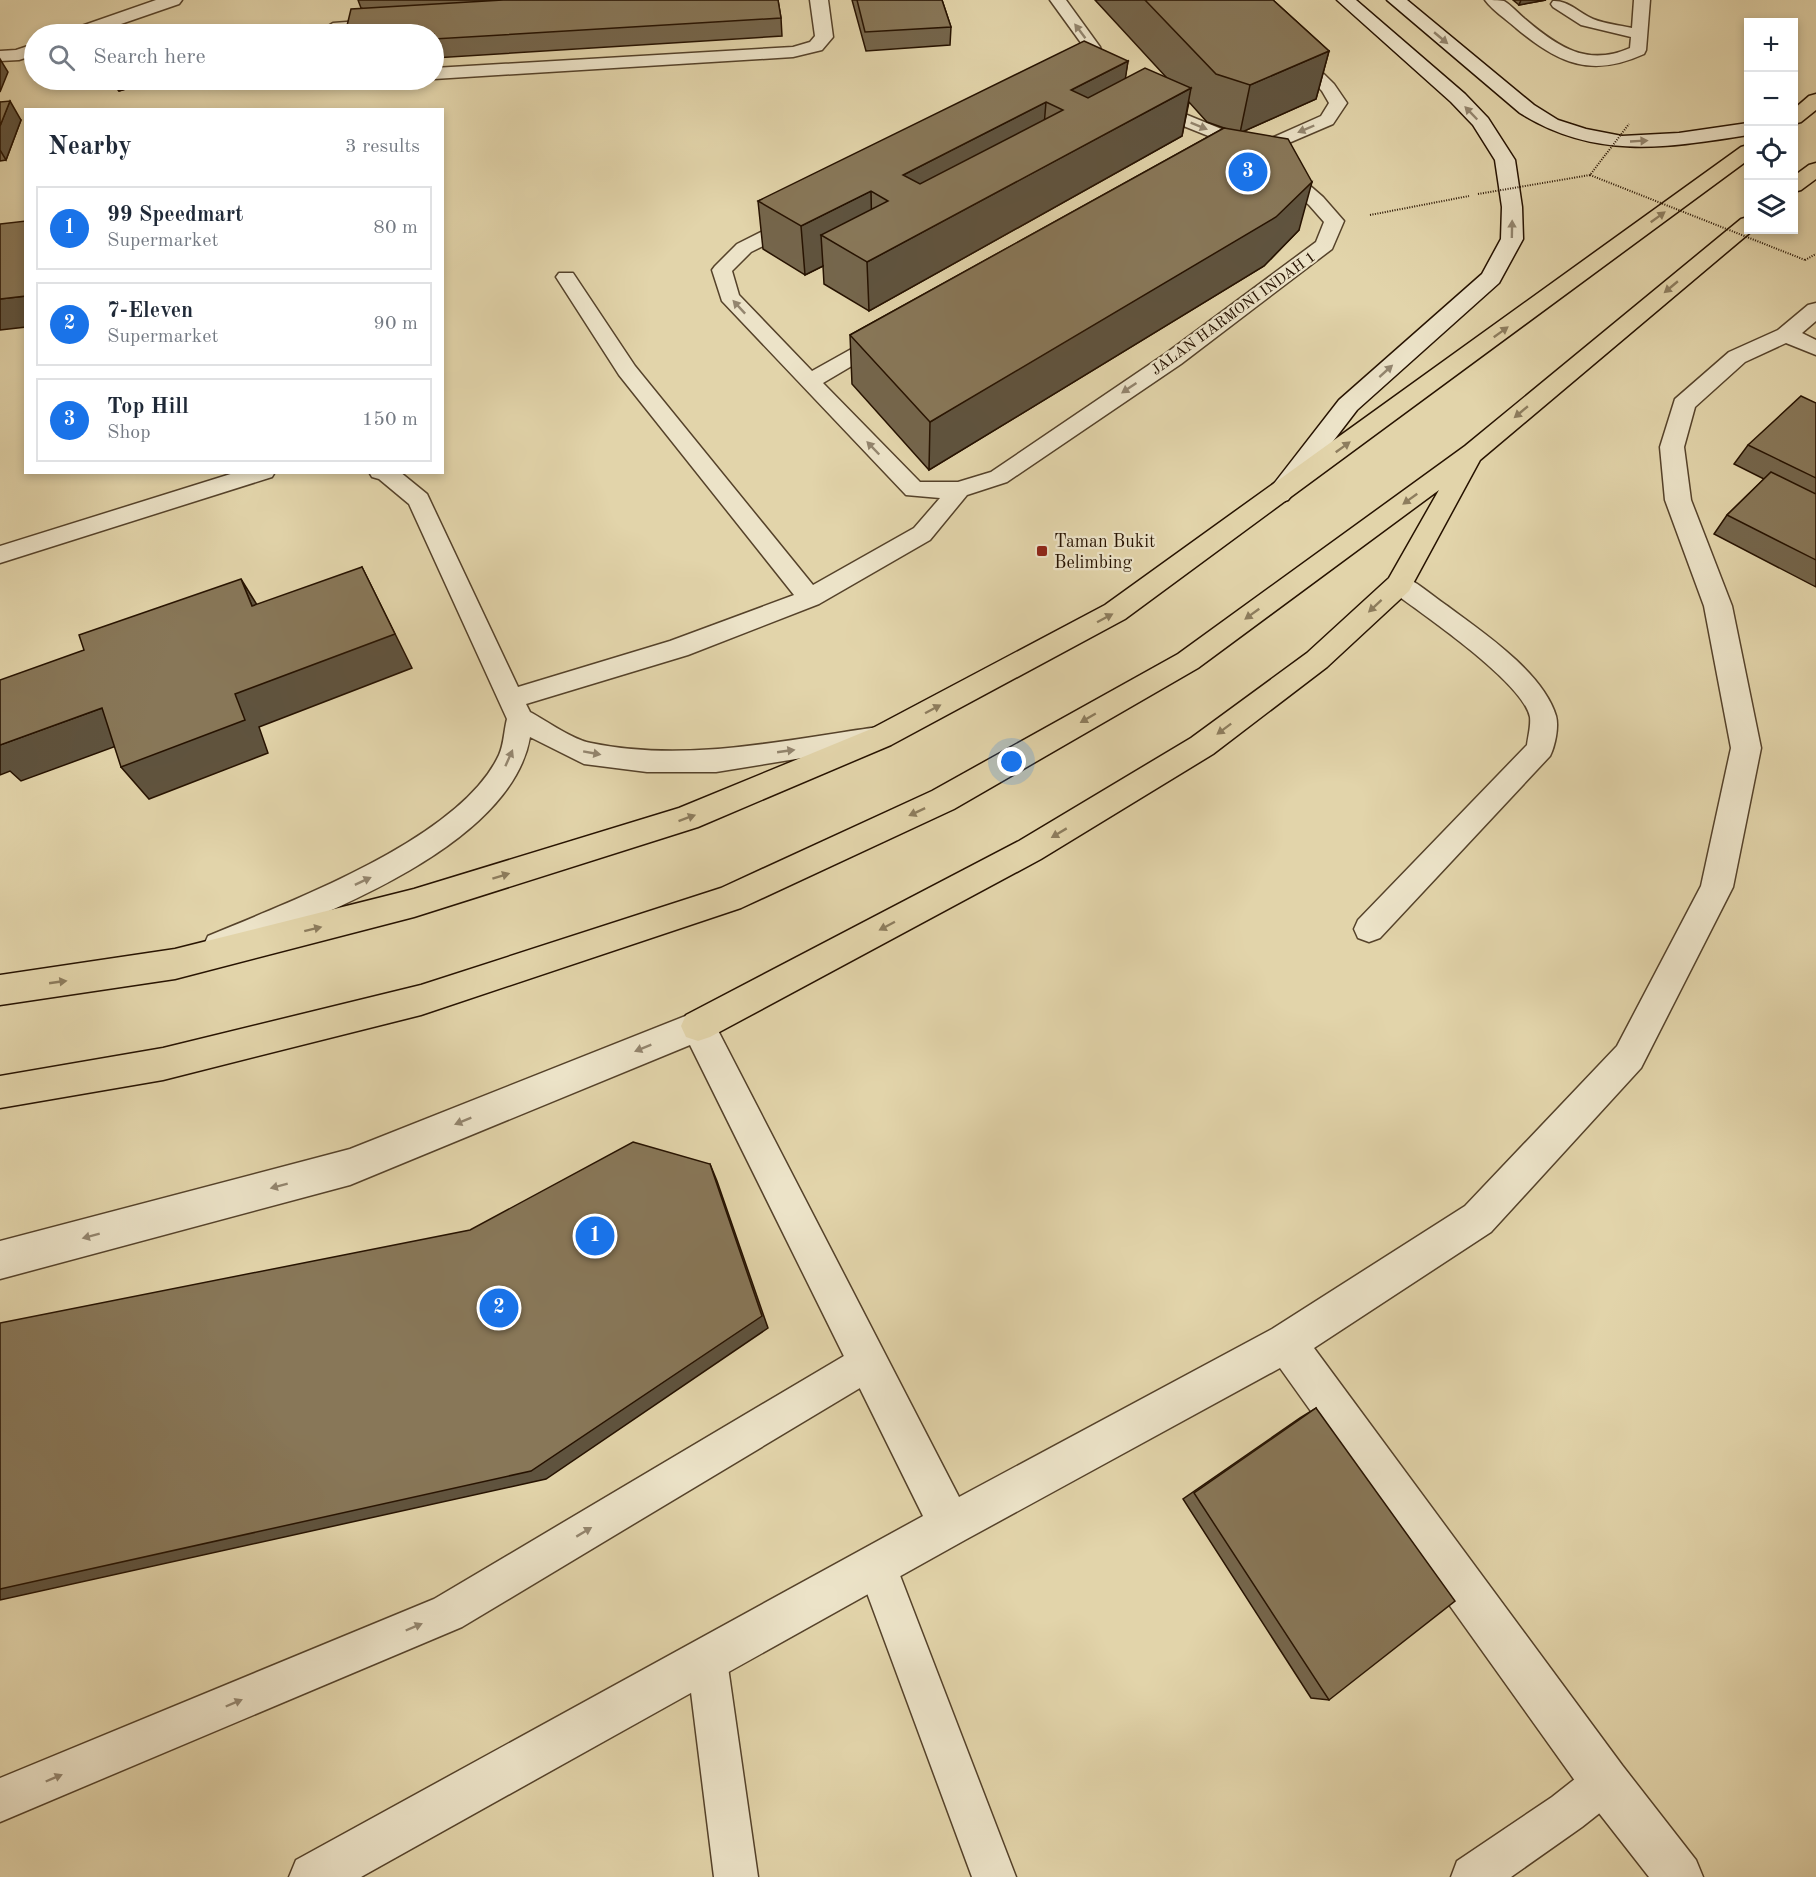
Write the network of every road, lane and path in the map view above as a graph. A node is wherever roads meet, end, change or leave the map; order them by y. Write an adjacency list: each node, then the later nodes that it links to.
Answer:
1 (173, 0): 11 (street)
2 (819, 0): 16 (street)
3 (1058, 0): 17 (lane, one-way to 3)
4 (1240, 0): 27 (lane, one-way to 27)
5 (1346, 0): 45 (street, one-way to 5)
6 (1396, 0): 24 (street, one-way to 24)
7 (1493, 0): 13 (lane)
8 (1642, 0): 13 (lane)
9 (1559, 4): 13 (lane)
10 (404, 23): 12 (lane)
11 (105, 24)
12 (390, 24)
13 (1639, 34)
14 (24, 53): 15 (street)
15 (0, 56)
16 (444, 73)
17 (1086, 80): 18 (lane); 19 (lane)
18 (1108, 89)
19 (1065, 90)
20 (1130, 98): 25 (lane, one-way to 25)
21 (1816, 100): 22 (highway)
22 (1798, 115)
23 (1629, 124): 30 (path, bridge)
24 (1744, 130)
25 (1227, 137): 26 (lane); 27 (lane)
26 (1206, 149)
27 (1258, 150): 33 (lane)
28 (1744, 156): 45 (highway, one-way to 28)
29 (1816, 169): 31 (highway)
30 (1590, 175): 33 (path, bridge); 35 (path, bridge)
31 (1798, 183)
32 (819, 211): 40 (lane, one-way to 32)
33 (1334, 222): 44 (lane, JALAN HARMONI INDAH 1, one-way to 44)
34 (1744, 227): 41 (highway, one-way to 41)
35 (1816, 254)
36 (566, 277): 48 (lane)
37 (1816, 310): 39 (street)
38 (901, 328): 40 (lane)
39 (1801, 341): 57 (street)
40 (809, 382): 44 (lane, JALAN HARMONI INDAH 1, one-way to 40)
41 (1474, 452): 47 (highway); 55 (highway, one-way to 55)
42 (258, 474): 46 (lane)
43 (387, 474): 49 (lane)
44 (959, 490): 48 (lane)
45 (1279, 494): 50 (highway, one-way to 45)
46 (0, 555)
47 (1399, 584): 51 (lane); 54 (highway, one-way to 54)
48 (810, 598): 49 (lane)
49 (516, 709): 50 (lane, one-way to 50); 52 (lane, one-way to 49)
50 (881, 737): 52 (highway, one-way to 50)
51 (1369, 929)
52 (176, 964): 53 (highway, one-way to 52)
53 (0, 990)
54 (698, 1026): 56 (street, one-way to 56); 58 (street)
55 (0, 1092)
56 (0, 1260)
57 (1286, 1343): 59 (street); 62 (street)
58 (867, 1363): 59 (street); 63 (lane, one-way to 58)
59 (950, 1525): 60 (street)
60 (877, 1566): 61 (street); 66 (lane)
61 (707, 1660): 64 (street); 65 (lane)
62 (1605, 1782): 67 (lane); 68 (street)
63 (0, 1800)
64 (313, 1877)
65 (736, 1877)
66 (994, 1877)
67 (1473, 1877)
68 (1679, 1877)

